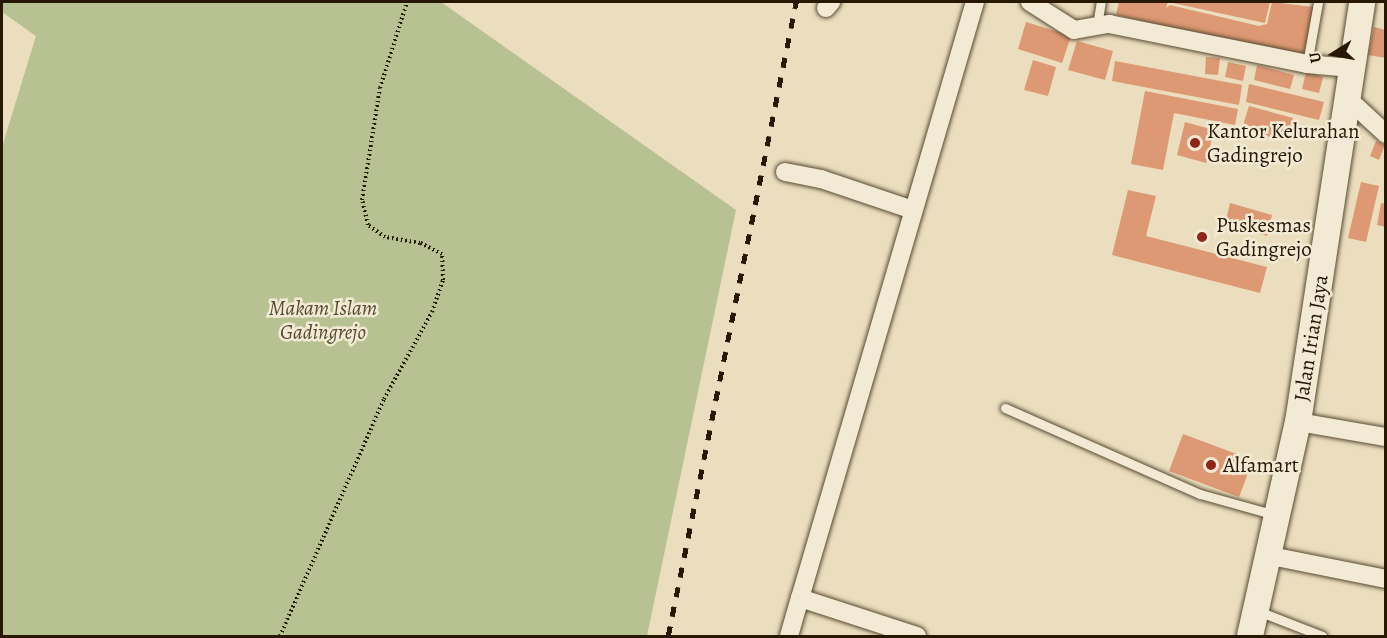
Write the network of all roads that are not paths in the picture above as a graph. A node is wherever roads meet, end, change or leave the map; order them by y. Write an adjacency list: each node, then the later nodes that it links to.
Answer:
1 (975, 2): 12 (street)
2 (1030, 2): 6 (street)
3 (1101, 2): 6 (lane)
4 (1318, 2): 7 (lane)
5 (1362, 2): 8 (street, Jalan Irian Jaya)
6 (1097, 26): 7 (street)
7 (1306, 64): 8 (street)
8 (1351, 68): 9 (street, Jalan Irian Jaya)
9 (1348, 99): 10 (street); 14 (street, Jalan Irian Jaya)
10 (1386, 134)
11 (785, 171): 12 (street)
12 (913, 210): 19 (street)
13 (1005, 408): 16 (lane)
14 (1298, 422): 15 (street); 16 (street, Jalan Irian Jaya)
15 (1386, 437)
16 (1275, 515): 17 (street, Jalan Irian Jaya)
17 (1266, 555): 18 (street); 20 (street, Jalan Irian Jaya)
18 (1386, 579)
19 (800, 598): 21 (street); 22 (street)
20 (1256, 610): 23 (street, Jalan Irian Jaya); 24 (lane)
21 (789, 636)
22 (917, 636)
23 (1250, 636)
24 (1322, 636)

